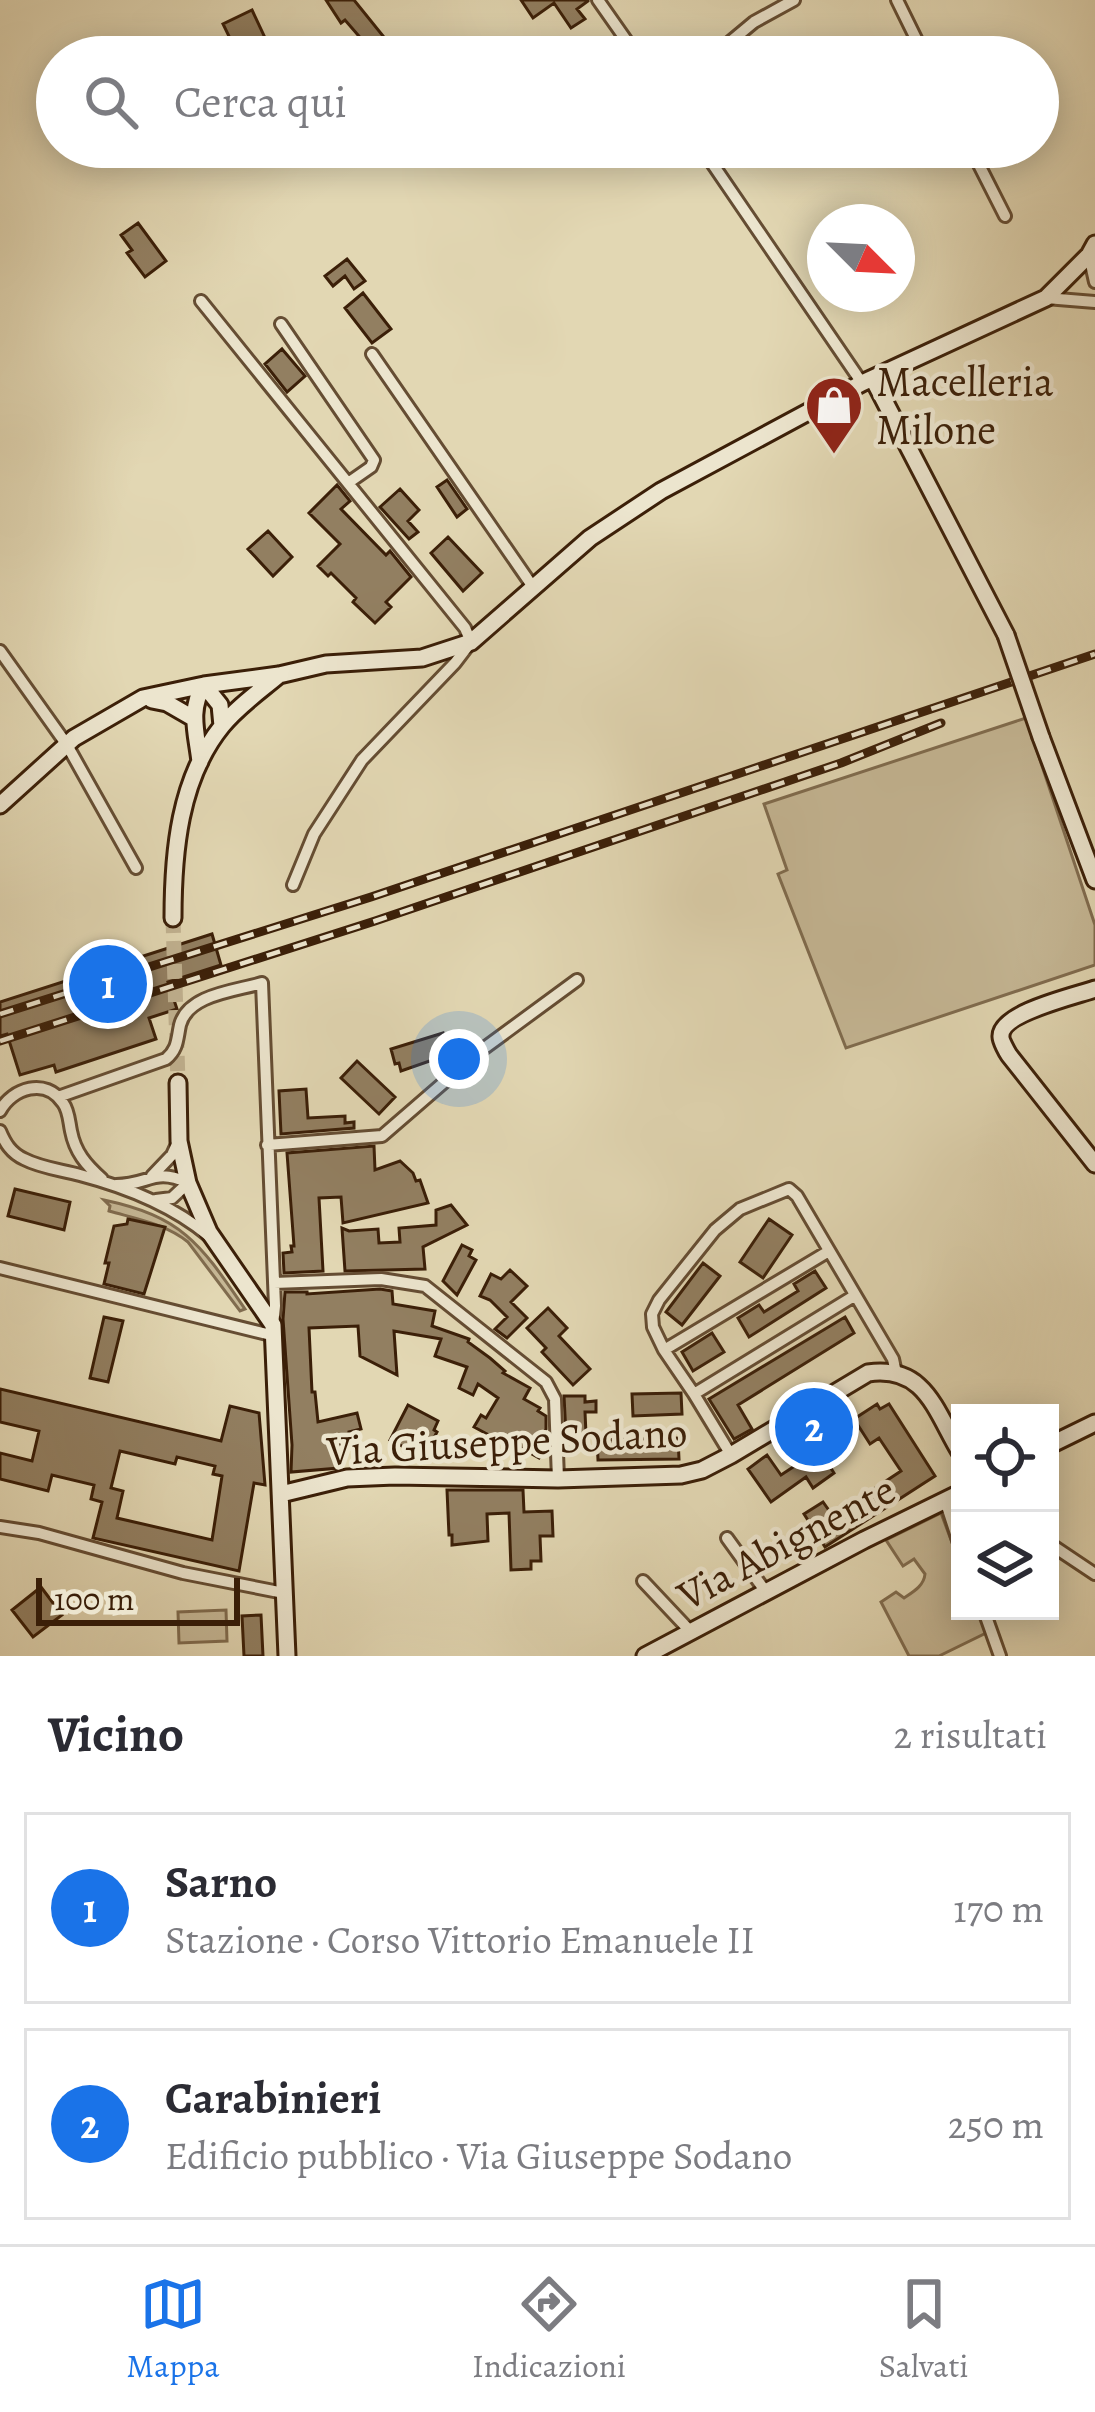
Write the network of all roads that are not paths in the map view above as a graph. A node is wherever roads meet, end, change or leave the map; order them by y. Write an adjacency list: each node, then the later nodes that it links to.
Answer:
1 (598, 0): 4 (street)
2 (794, 0): 5 (street)
3 (897, 0): 6 (street)
4 (623, 36)
5 (737, 36)
6 (915, 36)
7 (716, 168): 18 (street)
8 (980, 168): 9 (street)
9 (1005, 217)
10 (1092, 249): 11 (street); 12 (street)
11 (1070, 276): 12 (street); 13 (street); 15 (street)
12 (1095, 284)
13 (1046, 298): 15 (street); 18 (street)
14 (202, 301): 19 (street)
15 (1091, 301)
16 (281, 324): 19 (street)
17 (372, 354): 20 (street)
18 (867, 381): 20 (street); 32 (street, bridge)
19 (348, 483): 21 (street)
20 (533, 587): 21 (street)
21 (471, 642): 23 (street); 33 (street)
22 (0, 652): 28 (street)
23 (279, 675): 24 (street); 27 (street)
24 (204, 685): 25 (street); 26 (street); 27 (street)
25 (143, 698): 26 (street); 28 (street)
26 (193, 718): 29 (street)
27 (222, 726): 29 (street)
28 (67, 745): 30 (street); 31 (street)
29 (200, 762): 34 (street)
30 (0, 805)
31 (136, 868)
32 (1095, 880)
33 (293, 885)
34 (172, 918)
35 (577, 980): 42 (street)
36 (1095, 989): 43 (street)
37 (178, 1083): 41 (street)
38 (58, 1097): 39 (street); 42 (street); 45 (street)
39 (0, 1111)
40 (0, 1131): 45 (street)
41 (179, 1141): 44 (street); 46 (street)
42 (267, 1145): 51 (street)
43 (1095, 1164)
44 (152, 1177): 45 (street); 46 (street)
45 (108, 1183): 47 (street)
46 (188, 1184): 47 (street); 48 (street)
47 (151, 1199): 48 (street)
48 (216, 1242): 52 (street)
49 (829, 1251): 53 (street); 55 (street); 55 (street)
50 (0, 1268): 54 (street)
51 (274, 1282): 52 (street); 54 (street); 62 (street)
52 (249, 1289): 54 (street)
53 (854, 1296): 56 (street); 57 (street)
54 (273, 1330): 63 (street)
55 (664, 1350): 57 (street)
56 (896, 1373): 59 (street); 61 (street, Via Giuseppe Sodano)
57 (694, 1394): 61 (street)
58 (1095, 1423): 60 (street)
59 (951, 1436)
60 (1059, 1441)
61 (731, 1455): 62 (street, Via Giuseppe Sodano)
62 (558, 1480): 63 (street, Via Giuseppe Sodano)
63 (281, 1494): 71 (street)
64 (951, 1498): 70 (street, Via Abignente)
65 (0, 1527): 71 (street)
66 (727, 1538): 70 (street)
67 (1059, 1550): 68 (street)
68 (1095, 1574)
69 (644, 1581): 73 (street)
70 (766, 1592): 73 (street, Via Abignente)
71 (284, 1593): 74 (street)
72 (987, 1620): 76 (street)
73 (691, 1632): 75 (street, Via Abignente)
74 (286, 1656)
75 (645, 1656)
76 (1000, 1656)

